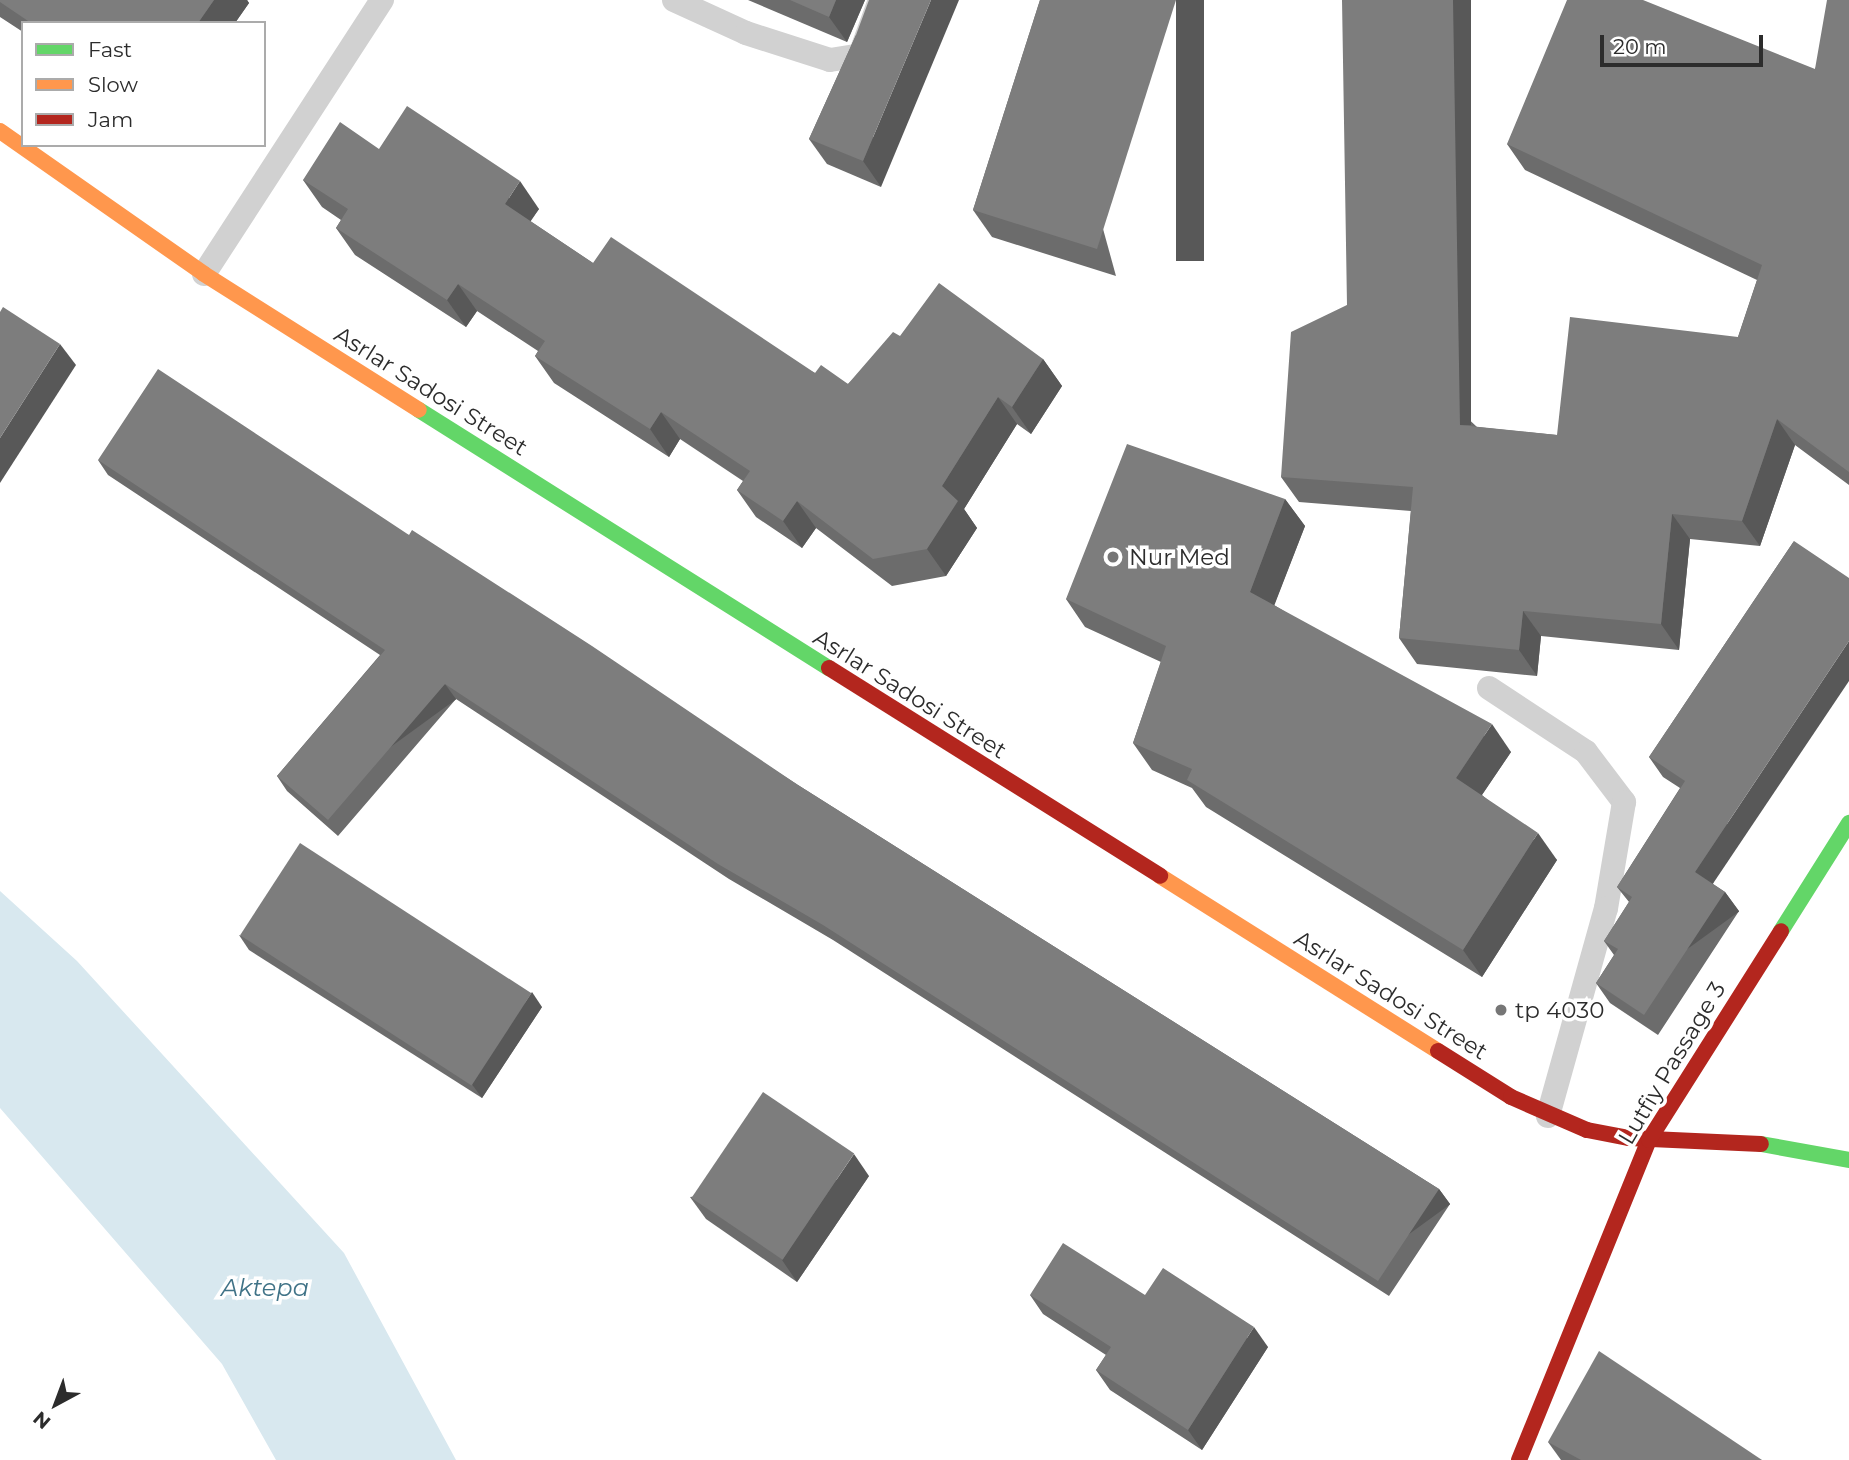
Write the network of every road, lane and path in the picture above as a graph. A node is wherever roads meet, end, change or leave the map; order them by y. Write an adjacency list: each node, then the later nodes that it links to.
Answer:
1 (382, 0): 7 (lane)
2 (674, 0): 3 (lane)
3 (880, 0)
4 (0, 131): 5 (street, Asrlar Sadosi Street)
5 (21, 146)
6 (23, 147): 7 (street, Asrlar Sadosi Street)
7 (204, 274): 10 (street, Asrlar Sadosi Street)
8 (1489, 688): 10 (lane)
9 (1849, 823): 11 (street, Lutfiy Passage 3)
10 (1548, 1116): 11 (street, Asrlar Sadosi Street)
11 (1649, 1140): 12 (street, Asrlar Sadosi Street); 13 (street, Lutfiy Passage 3)
12 (1849, 1160)
13 (1519, 1460)

